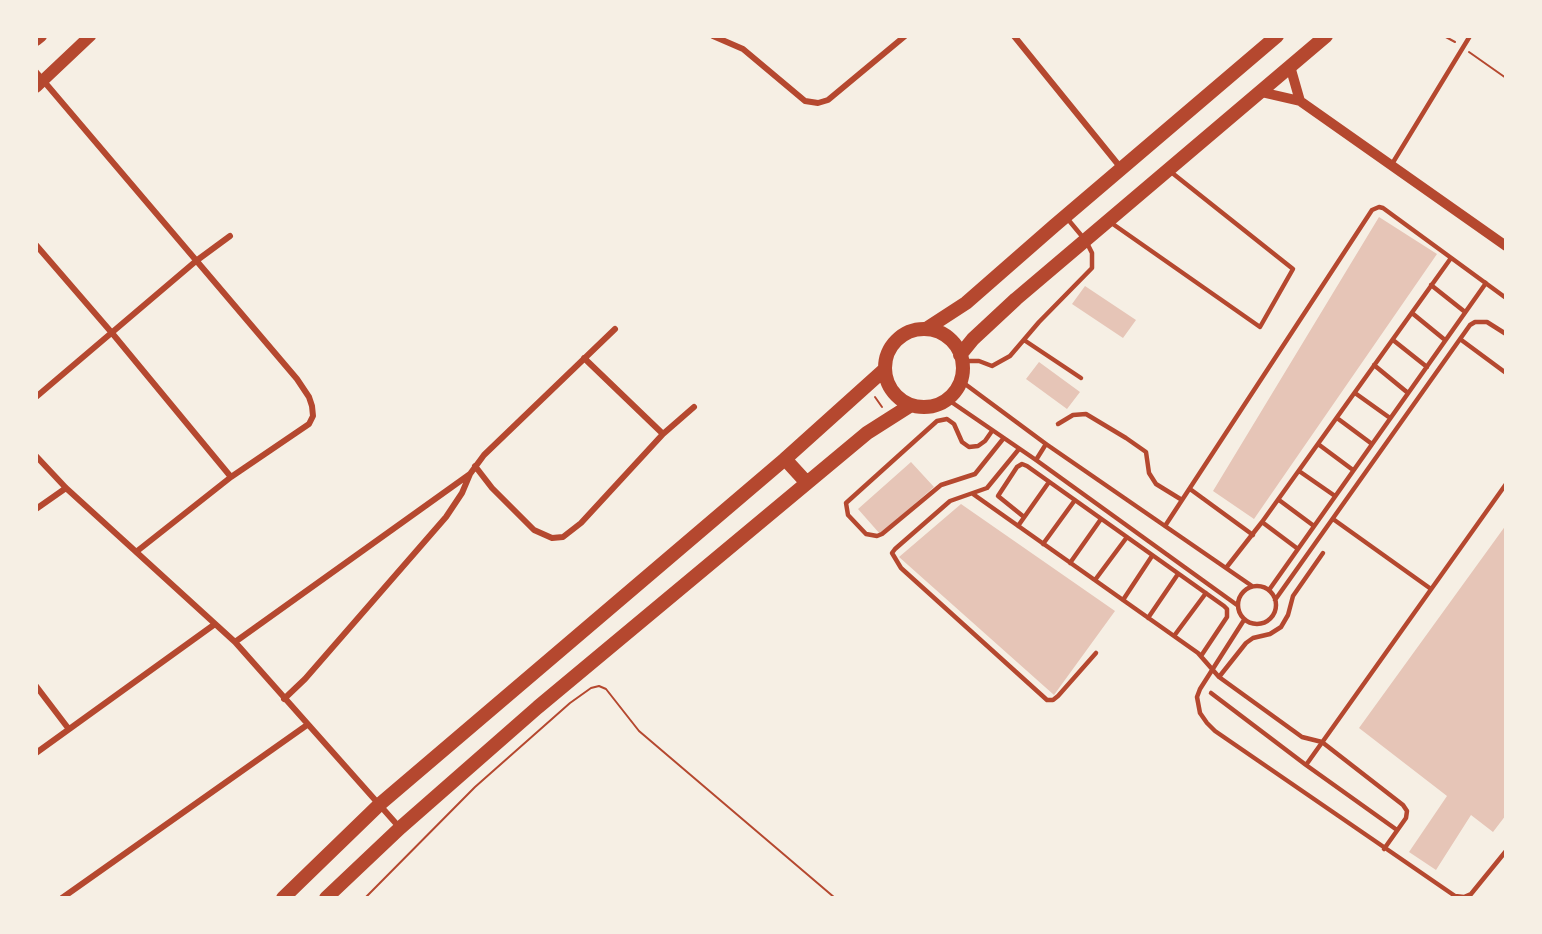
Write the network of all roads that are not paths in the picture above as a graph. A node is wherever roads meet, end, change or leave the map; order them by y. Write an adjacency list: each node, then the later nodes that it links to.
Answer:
1 (41, 36): 9 (main road)
2 (90, 36): 11 (main road)
3 (713, 36): 4 (street)
4 (904, 36)
5 (1014, 36): 15 (street)
6 (1277, 36): 15 (main road)
7 (1326, 36): 10 (main road)
8 (1470, 36): 14 (lane)
9 (36, 40)
10 (1290, 66): 12 (main road); 13 (street)
11 (39, 80): 24 (street)
12 (1261, 92): 13 (street); 16 (main road)
13 (1300, 101): 14 (street)
14 (1392, 164): 22 (street)
15 (1121, 168): 17 (main road)
16 (1168, 171): 18 (main road); 18 (lane)
17 (1065, 216): 20 (lane); 31 (main road)
18 (1109, 221): 20 (main road)
19 (230, 237): 24 (street)
20 (1086, 241): 35 (lane); 39 (main road)
21 (36, 245): 32 (street)
22 (1506, 246)
23 (1451, 258): 25 (lane); 26 (lane); 74 (lane)
24 (196, 261): 32 (street); 69 (street)
25 (1486, 283): 27 (lane); 28 (lane)
26 (1431, 285): 28 (lane); 29 (lane)
27 (1506, 298)
28 (1465, 312): 37 (lane)
29 (1412, 313): 36 (lane); 37 (lane)
30 (615, 329): 38 (street)
31 (926, 329): 39 (main road); 42 (main road)
32 (112, 333): 48 (street); 69 (street)
33 (1506, 334): 34 (lane)
34 (1460, 339): 43 (lane); 83 (lane)
35 (1024, 340): 39 (lane); 44 (lane)
36 (1393, 340): 40 (lane); 41 (lane)
37 (1445, 340): 41 (lane)
38 (584, 358): 56 (street); 65 (street)
39 (961, 358): 45 (main road)
40 (1374, 365): 46 (lane); 47 (lane)
41 (1427, 366): 47 (lane)
42 (884, 370): 50 (main road); 63 (main road)
43 (1505, 370)
44 (1081, 378)
45 (961, 381): 49 (main road); 58 (lane)
46 (1355, 393): 52 (lane); 53 (lane)
47 (1408, 393): 53 (lane)
48 (36, 397)
49 (947, 399): 50 (main road); 55 (lane)
50 (911, 405): 71 (main road)
51 (694, 407): 56 (street)
52 (1337, 418): 59 (lane); 60 (lane)
53 (1390, 418): 60 (lane)
54 (1058, 424): 78 (lane)
55 (992, 431): 57 (lane); 57 (lane)
56 (663, 434): 65 (street)
57 (1003, 438): 61 (lane)
58 (1046, 444): 64 (lane); 86 (lane)
59 (1318, 444): 66 (lane); 67 (lane)
60 (1372, 444): 66 (lane)
61 (1019, 449): 64 (lane); 75 (lane)
62 (36, 456): 73 (street)
63 (785, 459): 71 (main road); 123 (main road)
64 (1036, 460): 105 (lane)
65 (475, 466): 68 (street)
66 (1353, 470): 76 (lane)
67 (1299, 471): 76 (lane); 79 (lane)
68 (470, 474): 110 (street); 117 (street)
69 (231, 477): 92 (street)
70 (1049, 482): 77 (lane); 81 (lane); 81 (lane)
71 (807, 483): 124 (main road)
72 (1506, 484): 100 (lane)
73 (66, 488): 80 (street); 92 (street)
74 (1190, 489): 78 (lane); 88 (lane)
75 (973, 494): 85 (lane); 111 (lane)
76 (1335, 496): 87 (lane)
77 (1075, 500): 82 (lane); 90 (lane)
78 (1182, 500): 86 (lane)
79 (1279, 500): 84 (lane); 87 (lane)
80 (36, 510)
81 (1024, 517): 85 (lane)
82 (1101, 519): 89 (lane); 95 (lane)
83 (1333, 519): 100 (lane); 104 (lane)
84 (1263, 522): 88 (lane); 91 (lane)
85 (1018, 526): 90 (lane)
86 (1165, 526): 96 (lane)
87 (1314, 526): 91 (lane)
88 (1253, 535): 96 (lane)
89 (1127, 537): 94 (lane); 98 (lane)
90 (1043, 544): 95 (lane)
91 (1298, 549): 101 (lane)
92 (136, 552): 108 (street)
93 (1323, 553): 114 (lane)
94 (1152, 555): 97 (lane); 103 (lane)
95 (1070, 563): 98 (lane)
96 (1226, 568): 99 (lane)
97 (1178, 574): 102 (lane); 106 (lane)
98 (1095, 580): 103 (lane)
99 (1252, 586): 101 (lane); 105 (lane)
100 (1431, 589): 120 (lane)
101 (1269, 590): 104 (lane)
102 (1206, 593): 109 (lane); 112 (lane)
103 (1123, 600): 106 (lane)
104 (1275, 600): 107 (lane)
105 (1237, 605): 107 (lane)
106 (1148, 618): 109 (lane)
107 (1244, 620): 113 (lane)
108 (215, 624): 110 (street); 119 (street)
109 (1173, 636): 112 (lane)
110 (235, 642): 117 (street)
111 (1096, 653)
112 (1201, 656): 113 (lane)
113 (1212, 669): 114 (lane); 126 (lane)
114 (1219, 677): 120 (lane)
115 (36, 686): 119 (street)
116 (1210, 693): 122 (lane)
117 (284, 699): 118 (street)
118 (307, 725): 123 (street); 128 (street)
119 (68, 728): 121 (street)
120 (1322, 742): 122 (lane); 125 (lane)
121 (36, 753)
122 (1306, 765): 125 (lane)
123 (380, 804): 124 (street); 129 (main road)
124 (400, 828): 130 (main road)
125 (1398, 830): 126 (lane)
126 (1384, 849): 127 (lane)
127 (1506, 851)
128 (62, 898)
129 (283, 898)
130 (326, 898)

